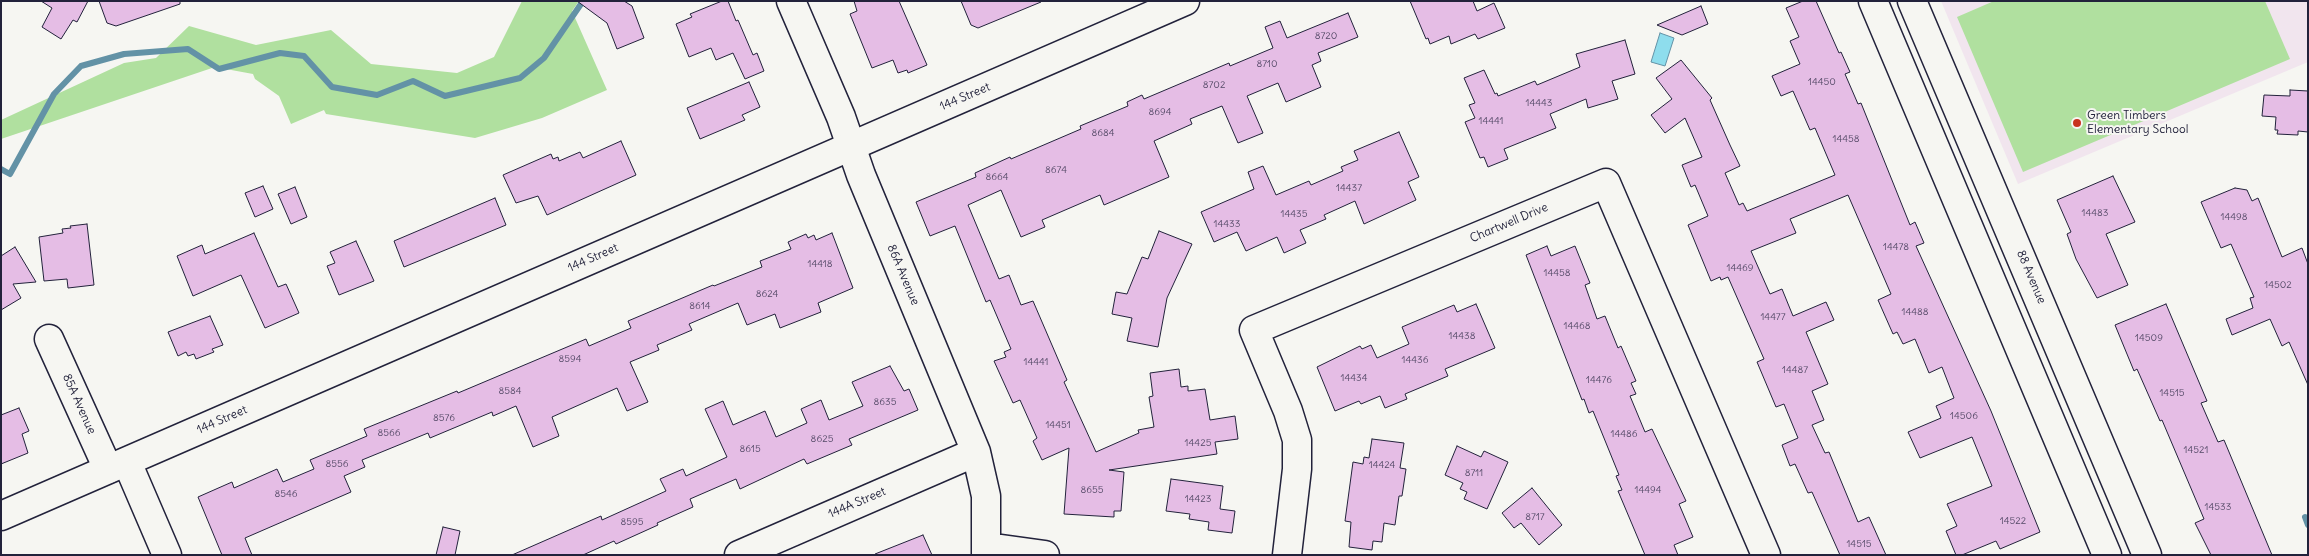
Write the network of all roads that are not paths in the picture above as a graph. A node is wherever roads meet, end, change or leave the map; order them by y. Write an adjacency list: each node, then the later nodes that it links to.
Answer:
1 (791, 1): 5 (main road, 86A Avenue)
2 (1185, 1): 5 (main road, 144 Street)
3 (1873, 1): 16 (main road)
4 (1912, 1): 17 (main road, 88 Avenue)
5 (851, 146): 7 (main road, 86A Avenue); 8 (main road, 144 Street)
6 (49, 339): 8 (main road, 85A Avenue)
7 (976, 452): 10 (main road, 86A Avenue); 12 (main road, 144A Street)
8 (118, 466): 9 (main road, 144 Street); 11 (main road, 85A Avenue)
9 (1, 516)
10 (987, 551): 13 (main road)
11 (167, 555)
12 (739, 555)
13 (1045, 555)
14 (1287, 555): 15 (main road, Chartwell Drive)
15 (1766, 555)
16 (2107, 555)
17 (2148, 555)

